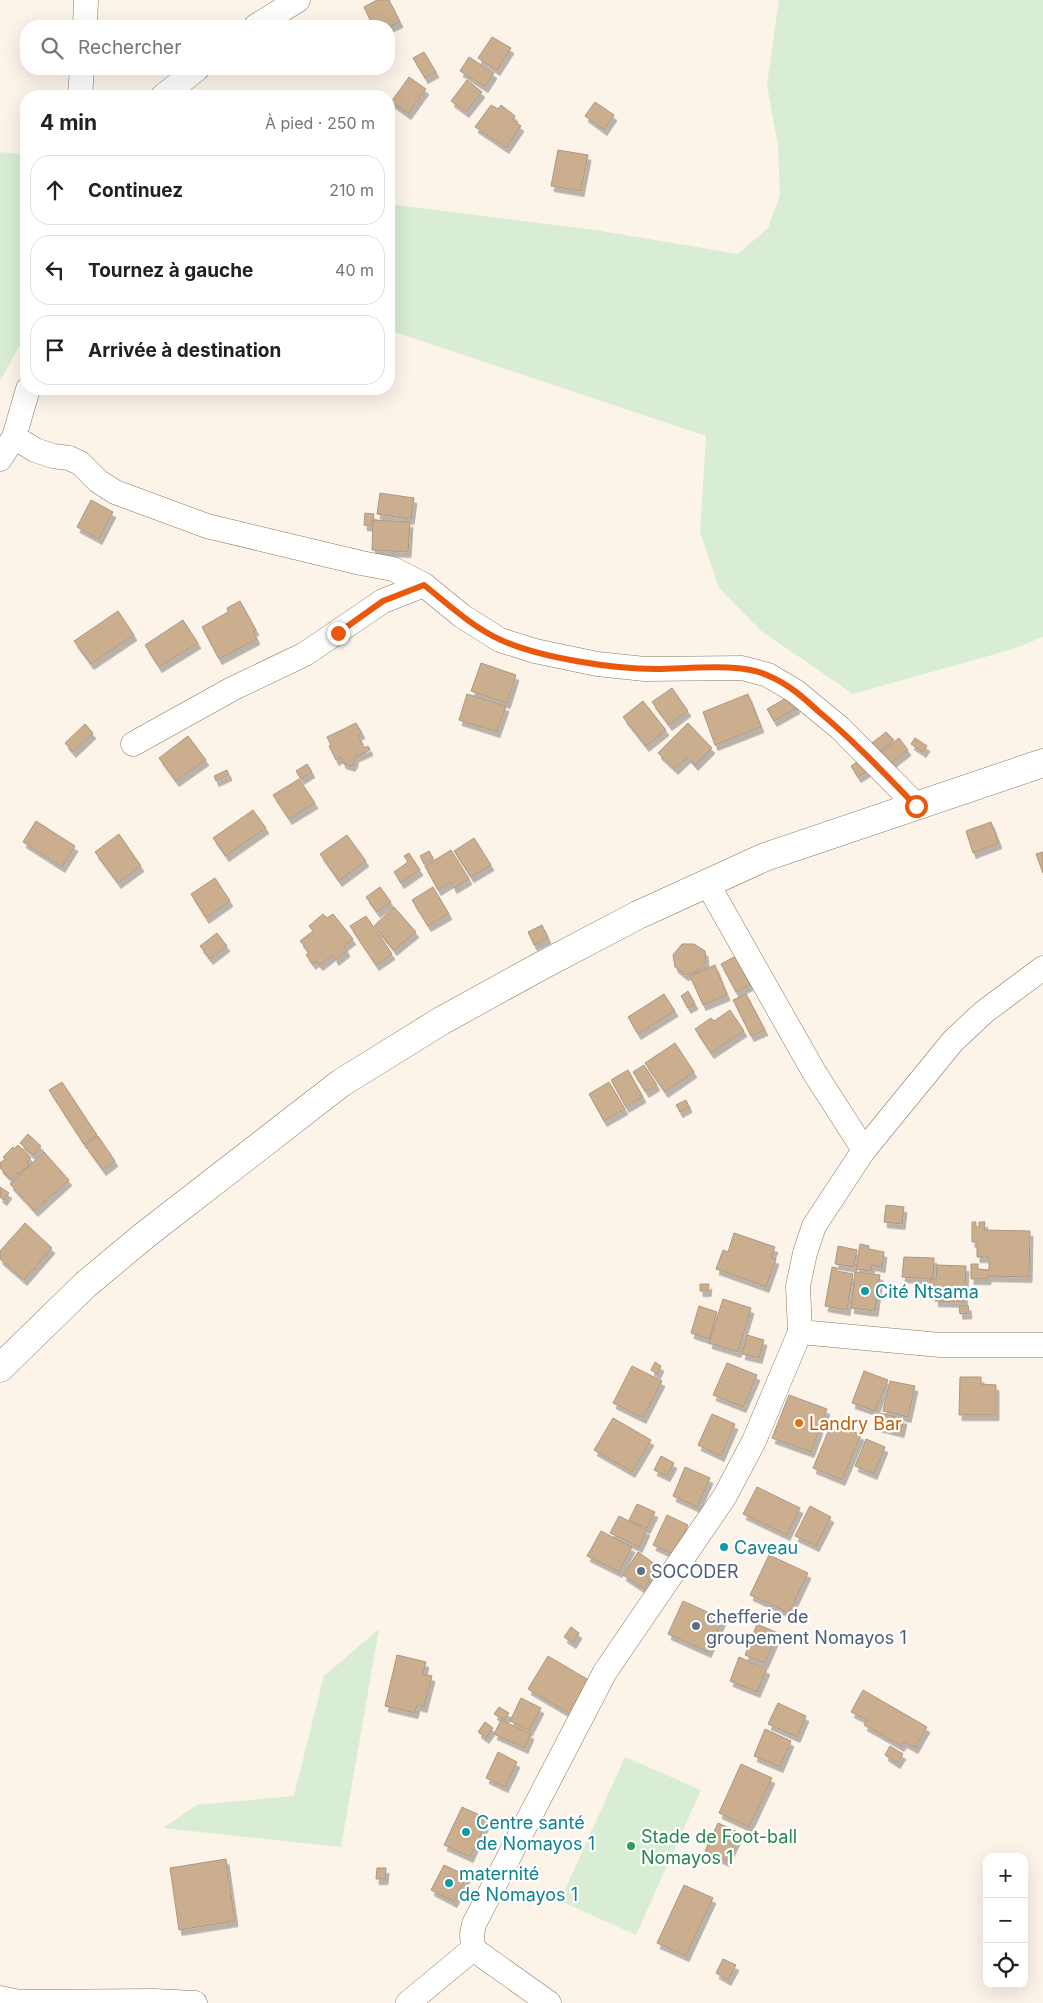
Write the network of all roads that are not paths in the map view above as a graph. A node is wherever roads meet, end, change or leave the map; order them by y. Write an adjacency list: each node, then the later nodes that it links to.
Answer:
1 (86, 0): 3 (street)
2 (298, 0): 4 (street)
3 (85, 20)
4 (266, 20)
5 (82, 75): 7 (street)
6 (189, 75): 8 (street)
7 (80, 90)
8 (171, 90)
9 (26, 395): 10 (street)
10 (14, 437): 11 (street); 12 (street)
11 (0, 459)
12 (424, 585): 13 (street); 15 (street)
13 (133, 744)
14 (1043, 763): 15 (highway)
15 (916, 806): 16 (highway)
16 (708, 883): 18 (street); 21 (highway)
17 (1043, 968): 18 (street)
18 (864, 1150): 19 (street)
19 (800, 1332): 20 (street); 22 (street)
20 (1043, 1345)
21 (0, 1368)
22 (473, 1949): 25 (street); 26 (street)
23 (0, 1998): 24 (street)
24 (195, 2003)
25 (408, 2003)
26 (549, 2003)

